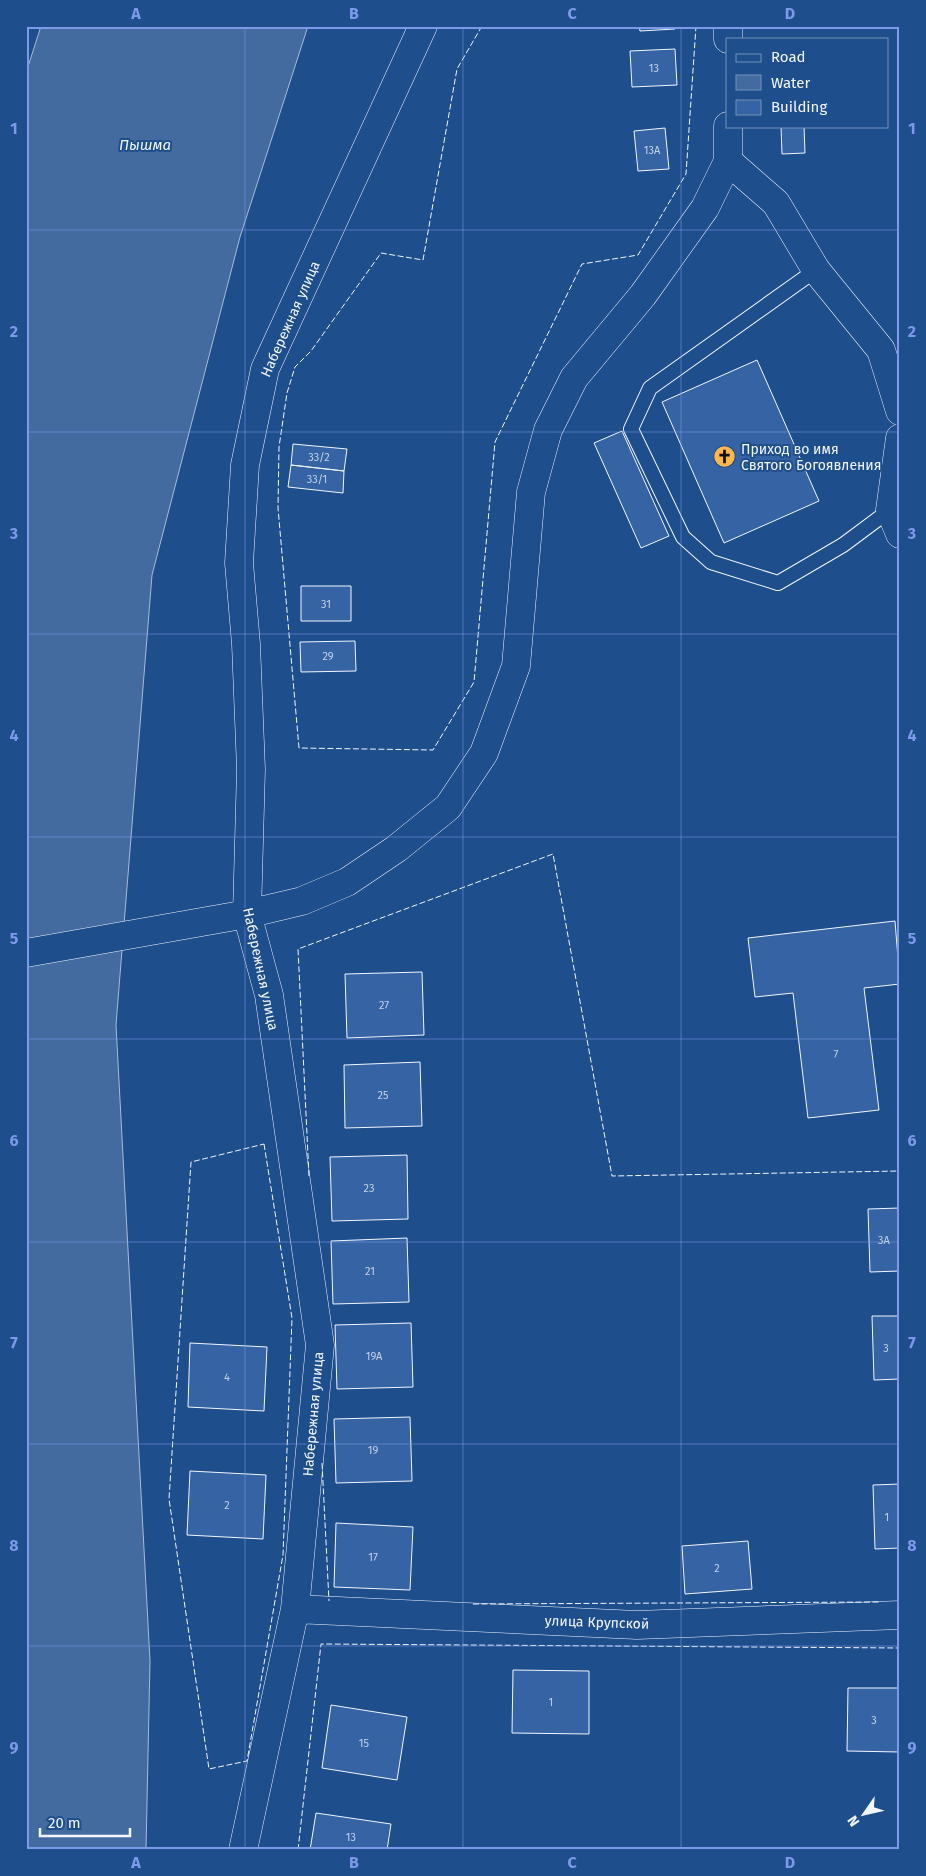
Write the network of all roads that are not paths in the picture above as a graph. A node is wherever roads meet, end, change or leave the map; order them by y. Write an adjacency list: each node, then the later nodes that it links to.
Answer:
1 (423, 26): 8 (main road, Набережная улица)
2 (728, 128): 3 (main road)
3 (728, 161): 4 (main road); 8 (main road)
4 (816, 270): 5 (main road); 7 (lane)
5 (900, 412)
6 (900, 438): 7 (main road)
7 (895, 522)
8 (247, 914): 9 (main road); 10 (main road, Набережная улица)
9 (26, 953)
10 (295, 1608): 11 (main road, улица Крупской); 12 (main road, Набережная улица)
11 (900, 1615)
12 (243, 1850)

